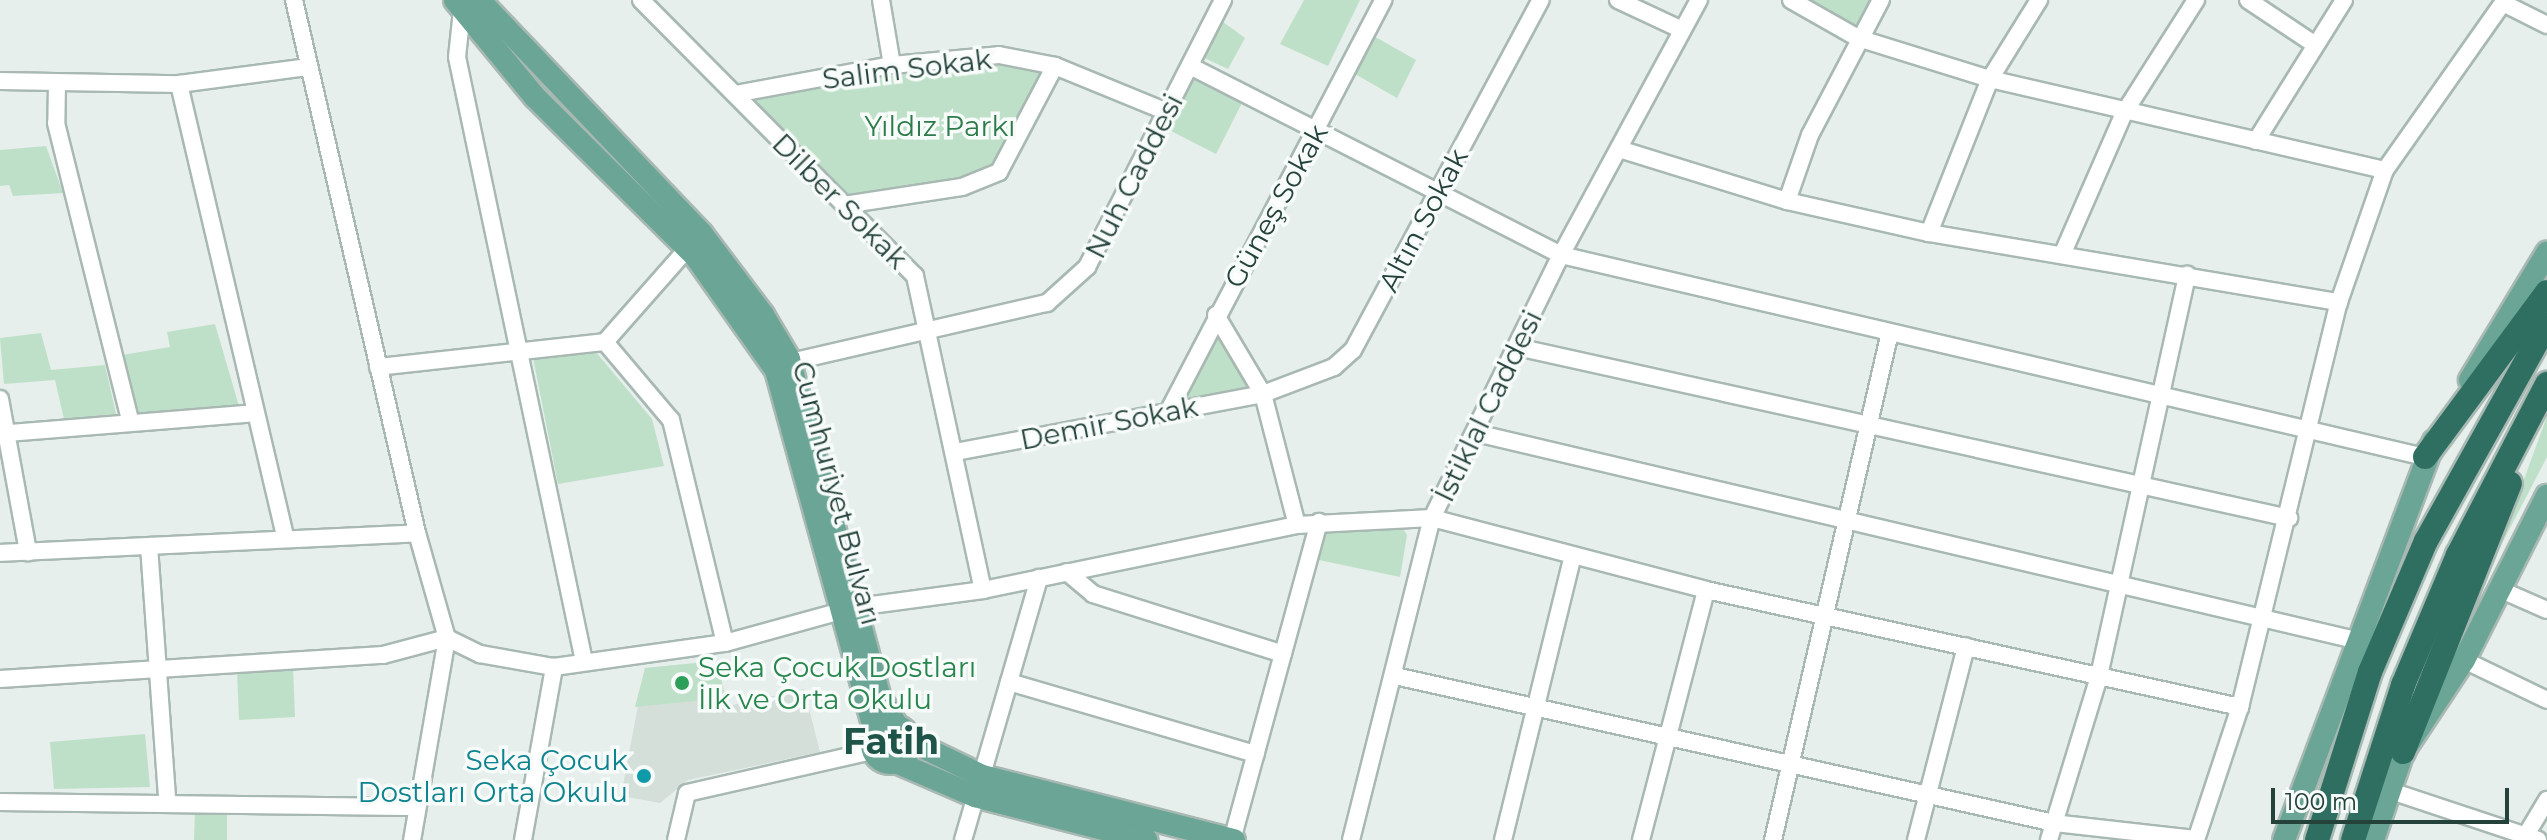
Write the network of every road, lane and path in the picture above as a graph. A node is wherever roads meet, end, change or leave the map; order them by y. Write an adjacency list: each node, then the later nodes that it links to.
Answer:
1 (294, 0): 24 (street)
2 (641, 0): 29 (street, Dilber Sokak)
3 (881, 0): 21 (street)
4 (1223, 0): 23 (street, Nuh Caddesi)
5 (1383, 0): 32 (street, Güneş Sokak)
6 (1541, 0): 36 (street, Altın Sokak)
7 (1618, 0): 18 (street)
8 (1699, 0): 18 (street, İstiklal Caddesi)
9 (1791, 0): 19 (street)
10 (1881, 0): 19 (street)
11 (2039, 0): 25 (street)
12 (2196, 0): 31 (street)
13 (2248, 0): 20 (street)
14 (2344, 0): 20 (street)
15 (464, 1): 40 (main road, Cumhuriyet Bulvarı); 53 (street)
16 (2504, 2): 17 (street); 35 (street)
17 (2547, 25)
18 (1680, 29): 34 (street, İstiklal Caddesi)
19 (1858, 38): 25 (street); 37 (street)
20 (2314, 44): 33 (street)
21 (892, 65): 22 (street, Salim Sokak); 29 (street, Salim Sokak)
22 (1055, 66): 30 (street, Salim Sokak); 38 (street)
23 (1190, 66): 30 (street, Nuh Caddesi); 32 (street)
24 (309, 67): 28 (street); 55 (street)
25 (1990, 79): 31 (street); 39 (street)
26 (0, 81): 27 (street)
27 (57, 84): 28 (street); 62 (street)
28 (179, 84): 61 (street)
29 (735, 94): 38 (street, Dilber Sokak)
30 (1167, 112): 49 (street, Nuh Caddesi)
31 (2124, 113): 33 (street); 43 (street)
32 (1318, 132): 36 (street); 47 (street, Güneş Sokak)
33 (2256, 141): 35 (street)
34 (1619, 149): 37 (street); 42 (street, İstiklal Caddesi)
35 (2385, 170): 46 (street)
36 (1436, 195): 42 (street); 57 (street, Altın Sokak)
37 (1787, 201): 39 (street)
38 (844, 205): 49 (street, Dilber Sokak)
39 (1929, 233): 43 (street)
40 (694, 240): 51 (street); 54 (main road, Cumhuriyet Bulvarı)
41 (2547, 253): 68 (main road)
42 (1561, 255): 50 (street); 52 (street, İstiklal Caddesi)
43 (2062, 255): 44 (street)
44 (2187, 275): 46 (street); 58 (street)
45 (2547, 292): 68 (highway)
46 (2339, 302): 63 (street)
47 (1216, 315): 57 (street); 60 (street, Güneş Sokak)
48 (2547, 324): 139 (highway)
49 (931, 329): 54 (street, Nuh Caddesi); 67 (street, Dilber Sokak)
50 (1890, 332): 58 (street); 64 (street)
51 (605, 342): 53 (street); 94 (street)
52 (1517, 347): 64 (street); 66 (street, İstiklal Caddesi)
53 (523, 350): 55 (street); 98 (street)
54 (782, 364): 88 (main road, Cumhuriyet Bulvarı)
55 (378, 367): 76 (street)
56 (2547, 387): 111 (highway); 140 (highway)
57 (1263, 394): 60 (street, Demir Sokak); 75 (street)
58 (2161, 394): 63 (street); 69 (street)
59 (0, 399): 65 (street)
60 (1168, 412): 67 (street, Demir Sokak)
61 (255, 413): 62 (street); 77 (street)
62 (131, 423): 65 (street)
63 (2310, 427): 68 (street); 72 (street)
64 (1870, 428): 69 (street); 74 (street)
65 (9, 433): 79 (street)
66 (1476, 433): 71 (street, İstiklal Caddesi); 74 (street)
67 (956, 452): 86 (street, Dilber Sokak)
68 (2425, 457): 93 (main road)
69 (2143, 487): 72 (street); 84 (street)
70 (2547, 496): 85 (main road)
71 (1432, 518): 73 (street); 81 (street); 101 (street, İstiklal Caddesi)
72 (2289, 518): 91 (street)
73 (1319, 522): 75 (street); 96 (street)
74 (1849, 522): 84 (street); 90 (street)
75 (1297, 525): 82 (street)
76 (417, 533): 77 (street); 92 (street)
77 (285, 537): 78 (street)
78 (149, 546): 79 (street); 100 (street)
79 (28, 552): 80 (street)
80 (0, 553)
81 (1573, 556): 87 (street); 107 (street)
82 (1067, 572): 83 (street); 96 (street)
83 (1039, 578): 86 (street); 104 (street)
84 (2120, 586): 91 (street); 102 (street)
85 (2499, 589): 89 (street); 97 (main road)
86 (983, 590): 88 (street)
87 (1706, 590): 90 (street); 109 (street)
88 (847, 609): 94 (street); 108 (main road, Cumhuriyet Bulvarı); 110 (main road, Cumhuriyet Bulvarı)
89 (2547, 610)
90 (1828, 617): 95 (street); 114 (street)
91 (2262, 619): 93 (street); 106 (street)
92 (447, 638): 99 (street); 100 (street); 121 (street)
93 (2359, 641): 138 (main road)
94 (725, 643): 98 (street)
95 (1966, 646): 102 (street); 117 (street)
96 (1283, 654): 112 (street)
97 (2464, 660): 105 (street); 111 (main road)
98 (584, 661): 99 (street)
99 (554, 667): 126 (street)
100 (160, 669): 103 (street); 118 (street)
101 (1395, 676): 107 (street); 131 (street, İstiklal Caddesi)
102 (2099, 676): 106 (street); 122 (street)
103 (0, 679)
104 (1009, 682): 112 (street); 115 (street)
105 (2547, 700)
106 (2240, 707): 137 (street)
107 (1538, 708): 109 (street); 132 (street)
108 (904, 734): 110 (main road); 113 (main road); 115 (main road)
109 (1669, 738): 114 (street); 133 (street)
110 (874, 742): 113 (main road); 127 (street)
111 (2403, 752): 116 (main road)
112 (1256, 754): 130 (street)
113 (898, 763): 115 (main road)
114 (1794, 765): 117 (street); 134 (street)
115 (978, 786): 123 (main road); 128 (street); 130 (main road)
116 (2391, 791): 124 (street); 141 (main road)
117 (1929, 795): 122 (street); 135 (street)
118 (167, 800): 120 (street); 121 (street)
119 (2547, 800): 124 (street)
120 (0, 802)
121 (417, 807): 125 (street)
122 (2054, 823): 136 (street); 137 (street)
123 (1102, 835): 129 (main road)
124 (2532, 838)
125 (412, 840)
126 (523, 840)
127 (676, 840)
128 (963, 840)
129 (1146, 840)
130 (1233, 840)
131 (1351, 840)
132 (1503, 840)
133 (1641, 840)
134 (1773, 840)
135 (1916, 840)
136 (2049, 840)
137 (2196, 840)
138 (2284, 840)
139 (2317, 840)
140 (2353, 840)
141 (2373, 840)

